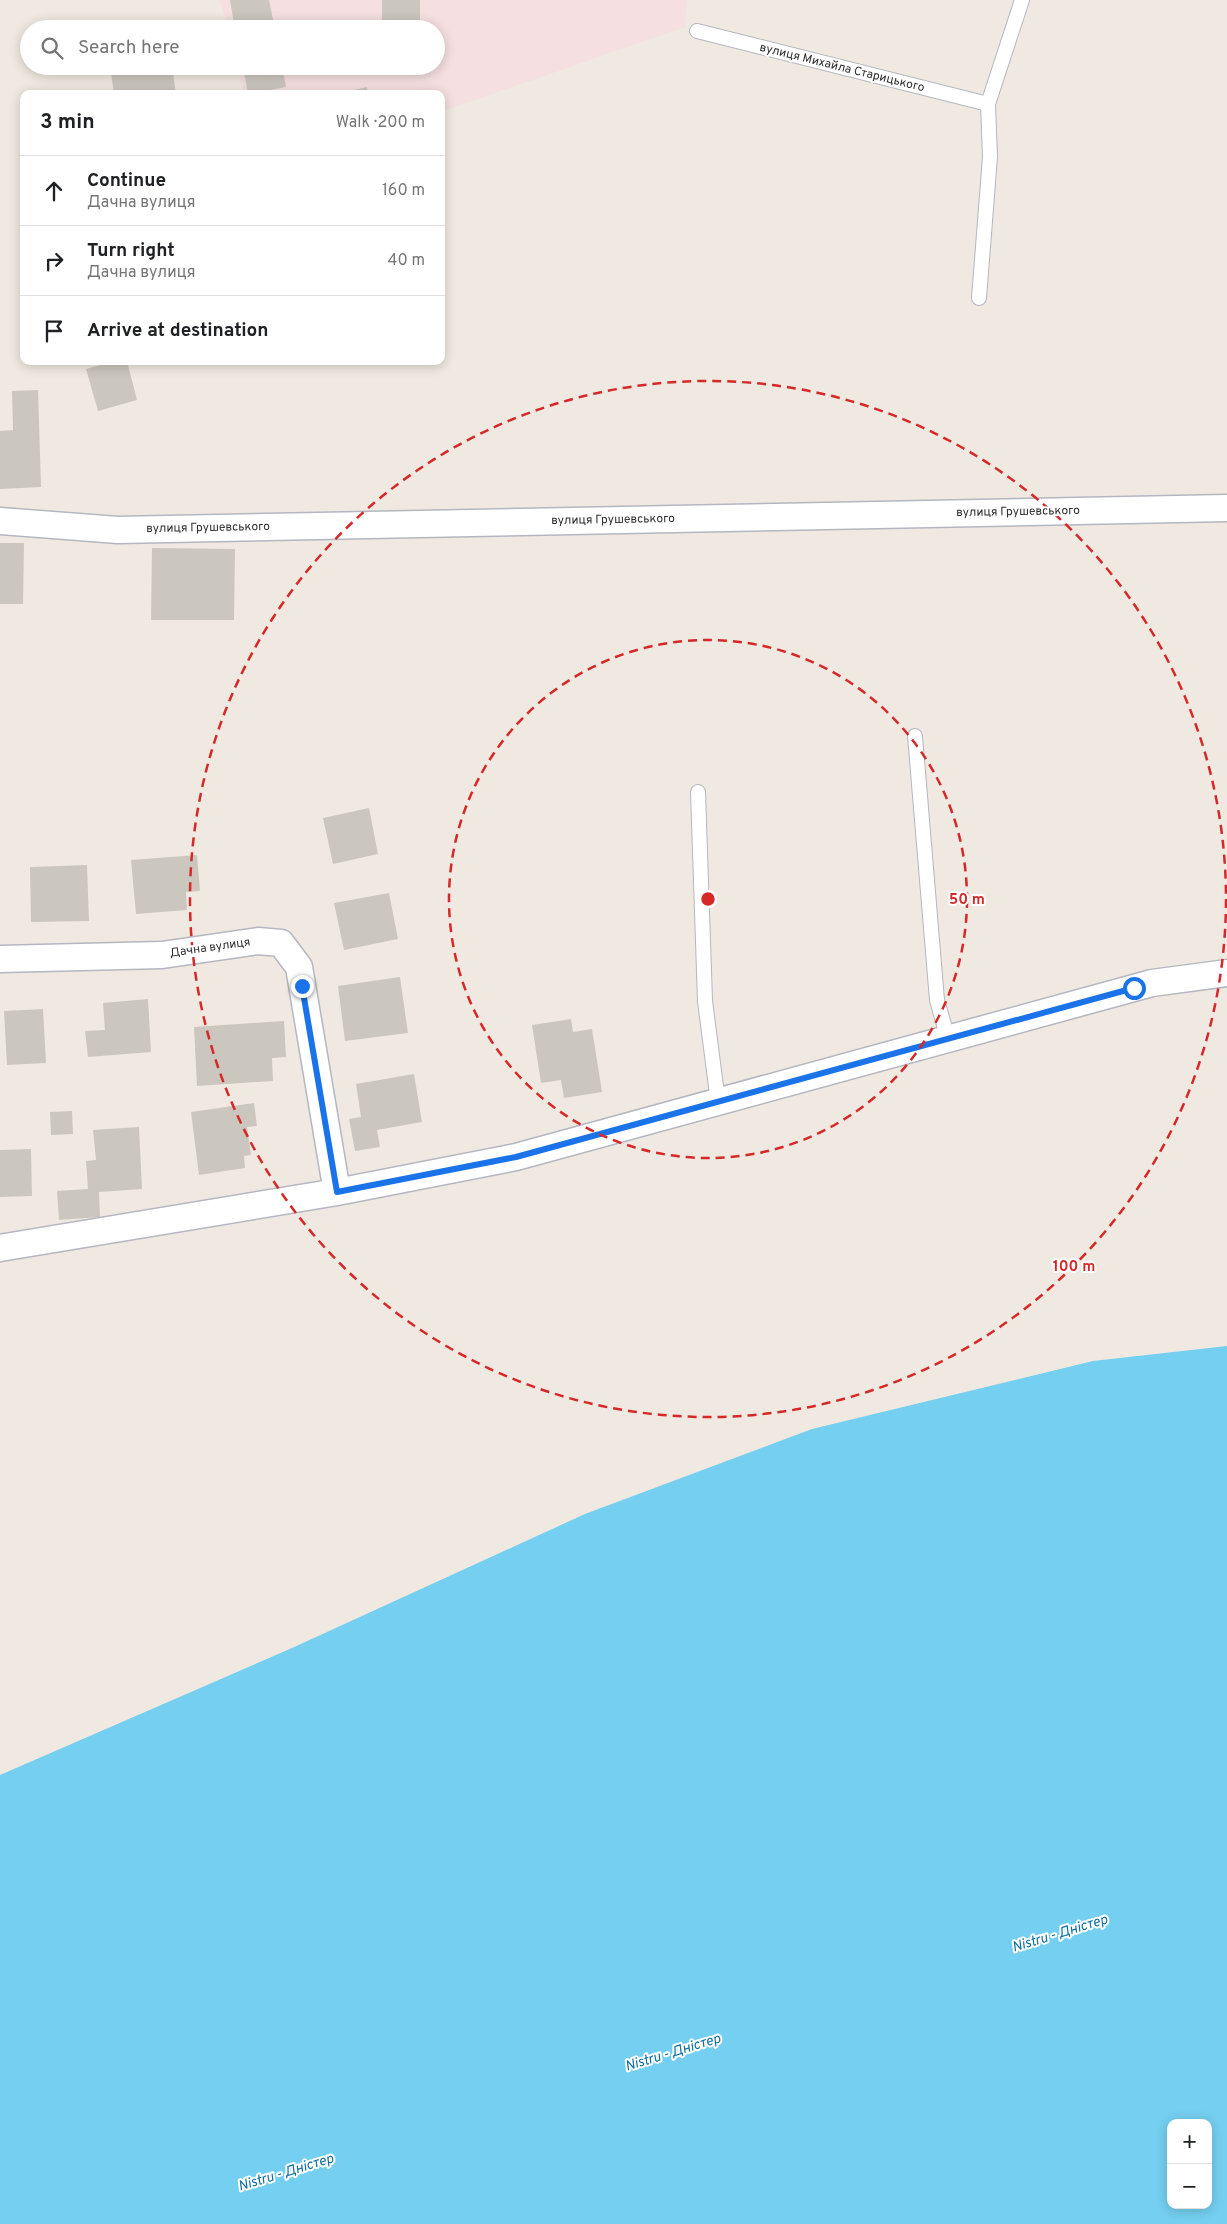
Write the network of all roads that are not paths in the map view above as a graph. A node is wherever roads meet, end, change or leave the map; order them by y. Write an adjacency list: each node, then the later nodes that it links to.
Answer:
1 (1022, 0): 3 (lane)
2 (697, 31): 3 (lane, вулиця Михайла Старицького)
3 (988, 104): 4 (lane)
4 (979, 298)
5 (1227, 508): 6 (street, вулиця Грушевського)
6 (0, 521)
7 (916, 736): 11 (lane)
8 (698, 792): 12 (lane)
9 (0, 959): 13 (street, Дачна вулиця)
10 (1227, 973): 11 (street)
11 (948, 1039): 12 (street)
12 (718, 1102): 13 (street)
13 (337, 1192): 14 (street)
14 (0, 1248)

